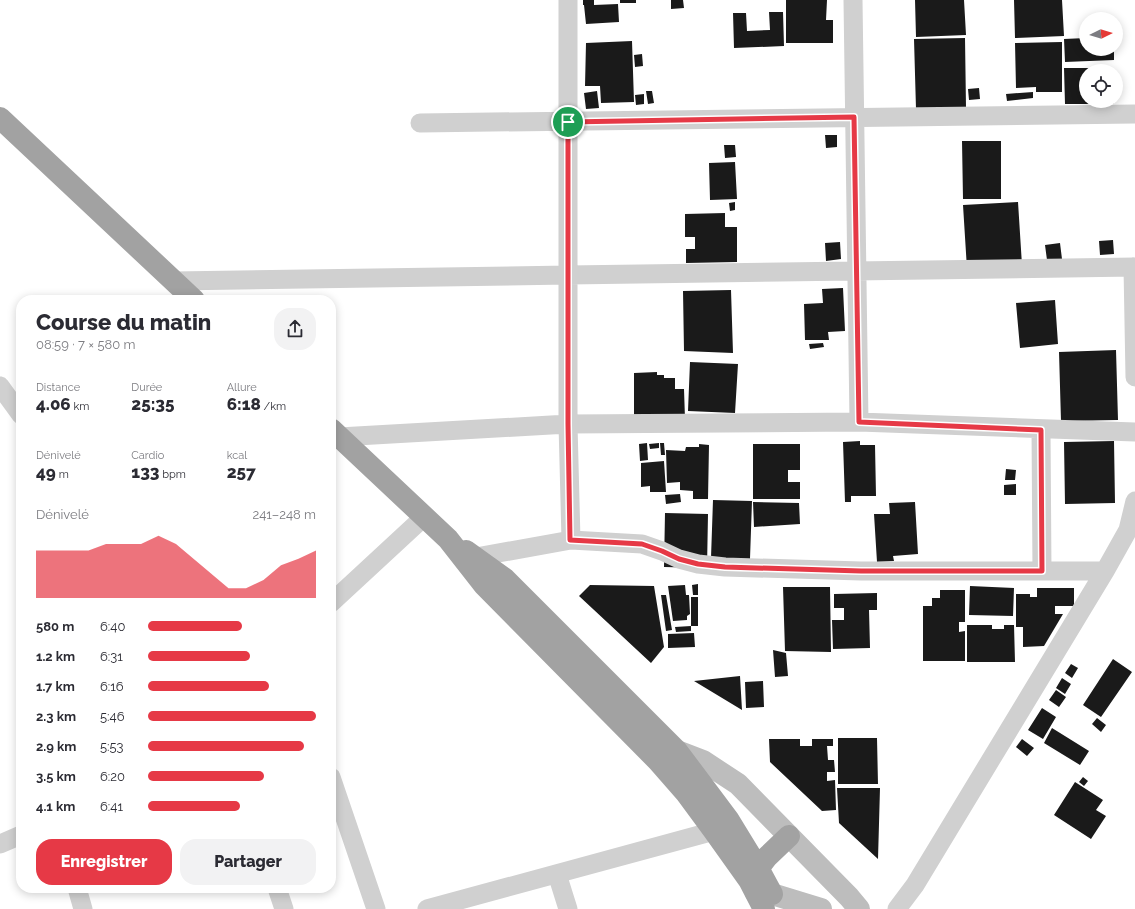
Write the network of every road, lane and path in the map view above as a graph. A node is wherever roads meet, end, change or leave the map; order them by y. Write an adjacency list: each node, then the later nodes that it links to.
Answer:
1 (568, 0): 6 (street)
2 (853, 0): 4 (street)
3 (1135, 114): 4 (street)
4 (854, 117): 6 (street); 9 (street)
5 (0, 118): 11 (highway)
6 (568, 122): 7 (street); 10 (street)
7 (420, 123)
8 (1134, 268): 9 (street); 13 (street)
9 (857, 271): 10 (street); 16 (street)
10 (568, 275): 11 (street); 17 (street)
11 (174, 281): 12 (highway)
12 (189, 295)
13 (1135, 377)
14 (0, 386): 15 (street)
15 (16, 408)
16 (859, 422): 17 (street); 18 (street)
17 (568, 424): 20 (street); 24 (street)
18 (1041, 430): 19 (street); 26 (street)
19 (1135, 432)
20 (336, 433)
21 (336, 434): 23 (highway)
22 (1135, 501): 27 (street)
23 (425, 516): 25 (highway); 28 (street)
24 (570, 540): 25 (street); 26 (street)
25 (470, 558): 29 (highway); 31 (highway)
26 (1042, 571): 27 (street)
27 (1105, 571): 47 (street)
28 (336, 598)
29 (677, 752): 32 (main road); 36 (highway)
30 (336, 792): 42 (street)
31 (714, 831): 35 (street); 36 (highway)
32 (789, 836): 36 (highway); 46 (main road)
33 (16, 837): 34 (street)
34 (0, 844)
35 (557, 874): 39 (street); 44 (street)
36 (763, 892): 45 (main road)
37 (78, 893): 40 (street)
38 (279, 893): 41 (street)
39 (450, 906): 43 (street)
40 (83, 909)
41 (284, 909)
42 (376, 909)
43 (427, 909)
44 (568, 909)
45 (821, 909)
46 (858, 909)
47 (897, 909)

